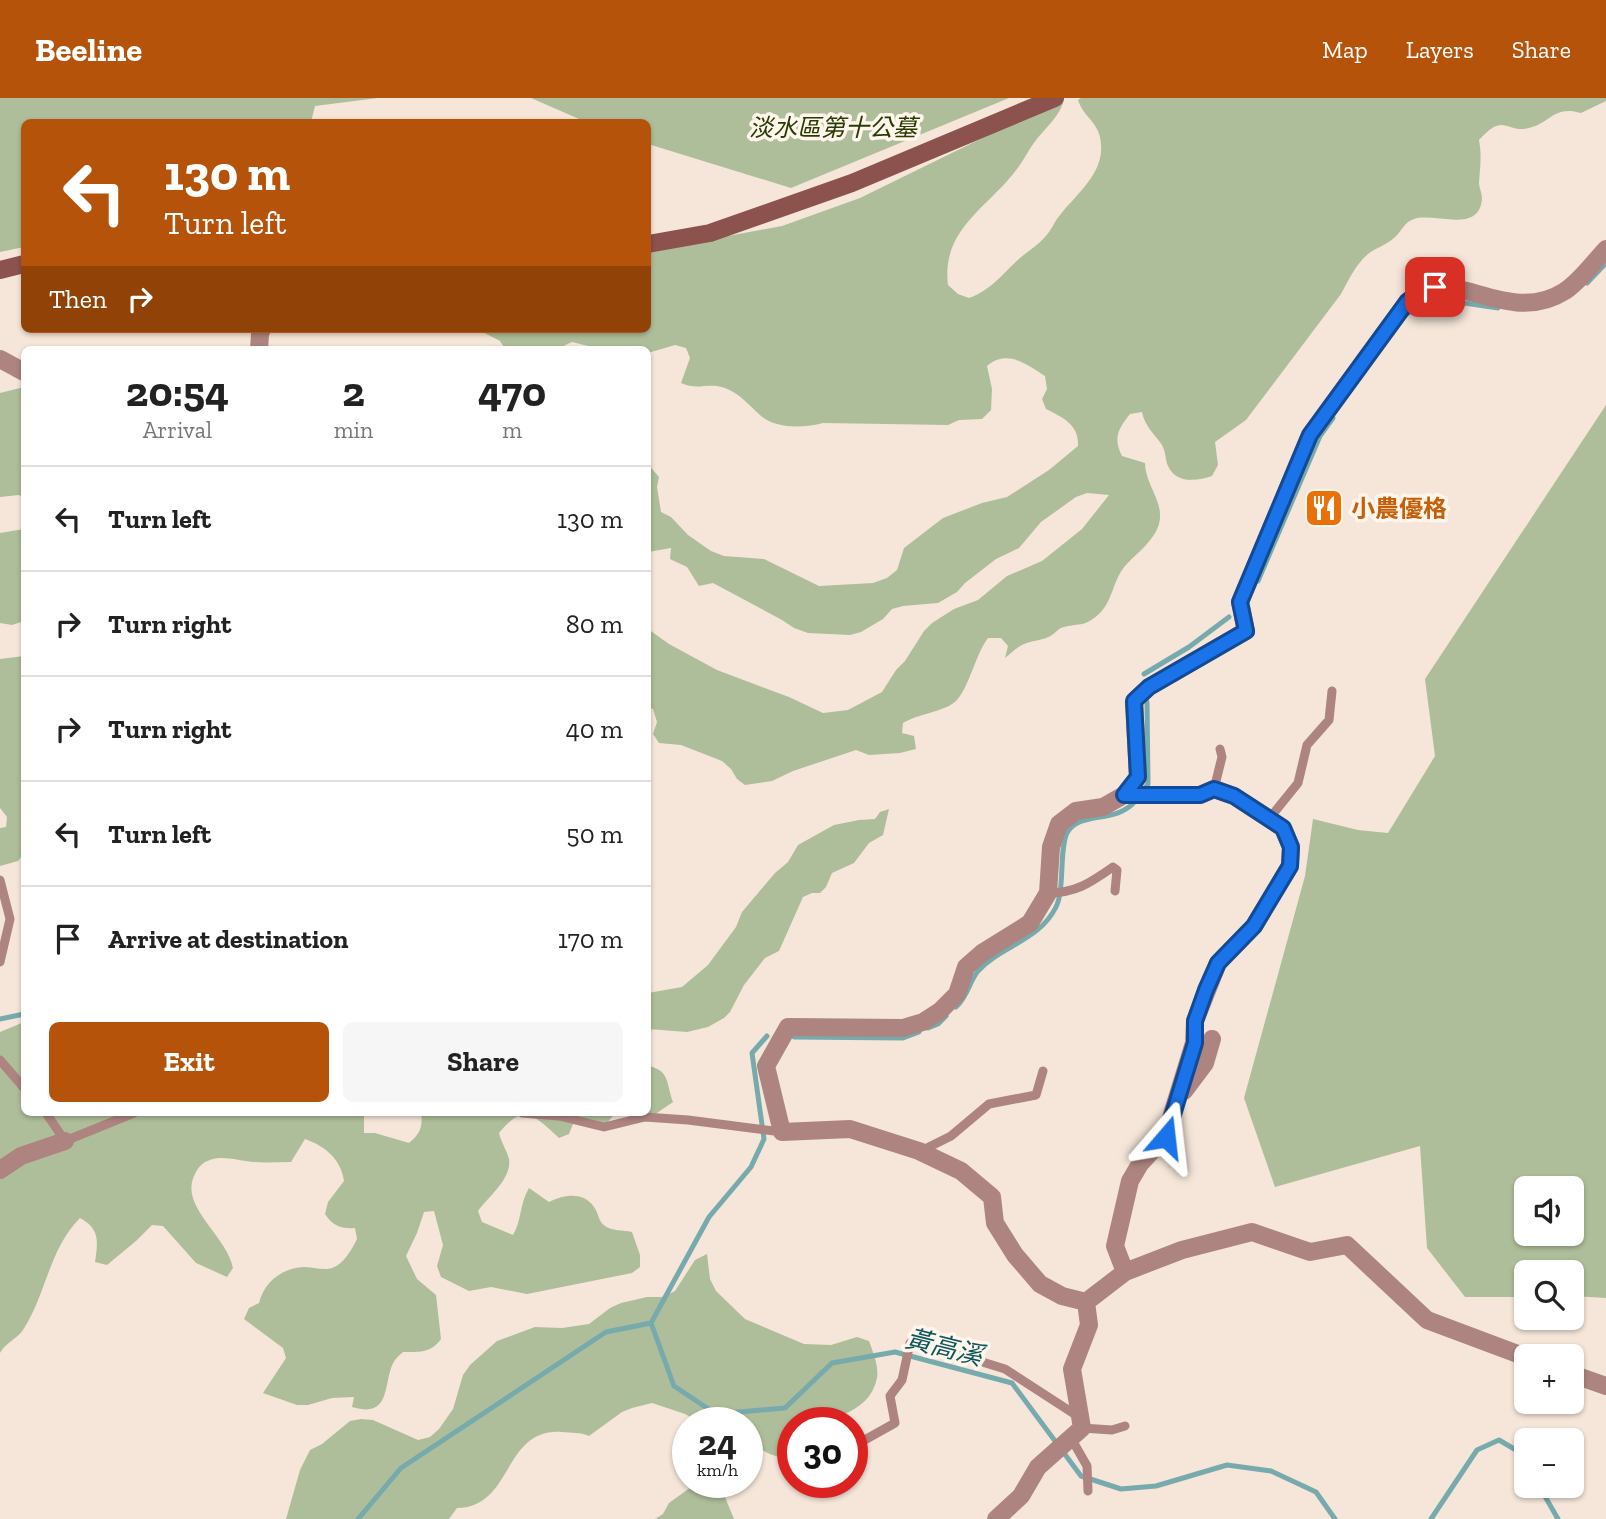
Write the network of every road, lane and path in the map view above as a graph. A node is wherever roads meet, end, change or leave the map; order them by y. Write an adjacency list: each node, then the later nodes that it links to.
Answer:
1 (1055, 98): 2 (street)
2 (651, 243)
3 (1606, 249): 11 (street)
4 (21, 265): 5 (street)
5 (0, 270)
6 (0, 359): 7 (street)
7 (21, 370)
8 (1332, 691): 12 (lane)
9 (1220, 749): 10 (lane)
10 (1214, 789): 11 (street); 12 (street)
11 (1124, 795): 15 (street)
12 (1269, 819): 21 (street)
13 (0, 880): 16 (lane)
14 (1115, 891): 15 (lane)
15 (1048, 893): 25 (street)
16 (0, 962)
17 (1212, 1039): 21 (street)
18 (0, 1060): 20 (lane)
19 (1043, 1070): 27 (lane)
20 (21, 1084)
21 (1175, 1103): 29 (street)
22 (48, 1116): 26 (lane)
23 (127, 1116): 26 (lane)
24 (559, 1116): 25 (lane)
25 (782, 1132): 27 (street)
26 (65, 1142): 28 (street)
27 (919, 1152): 30 (street)
28 (0, 1170)
29 (1125, 1272): 30 (street); 31 (street)
30 (1086, 1302): 35 (street)
31 (1514, 1353)
32 (1584, 1378): 33 (street)
33 (1606, 1386)
34 (1125, 1426): 35 (lane)
35 (1078, 1428): 36 (lane); 37 (lane); 38 (street)
36 (868, 1438)
37 (1088, 1491)
38 (996, 1519)

